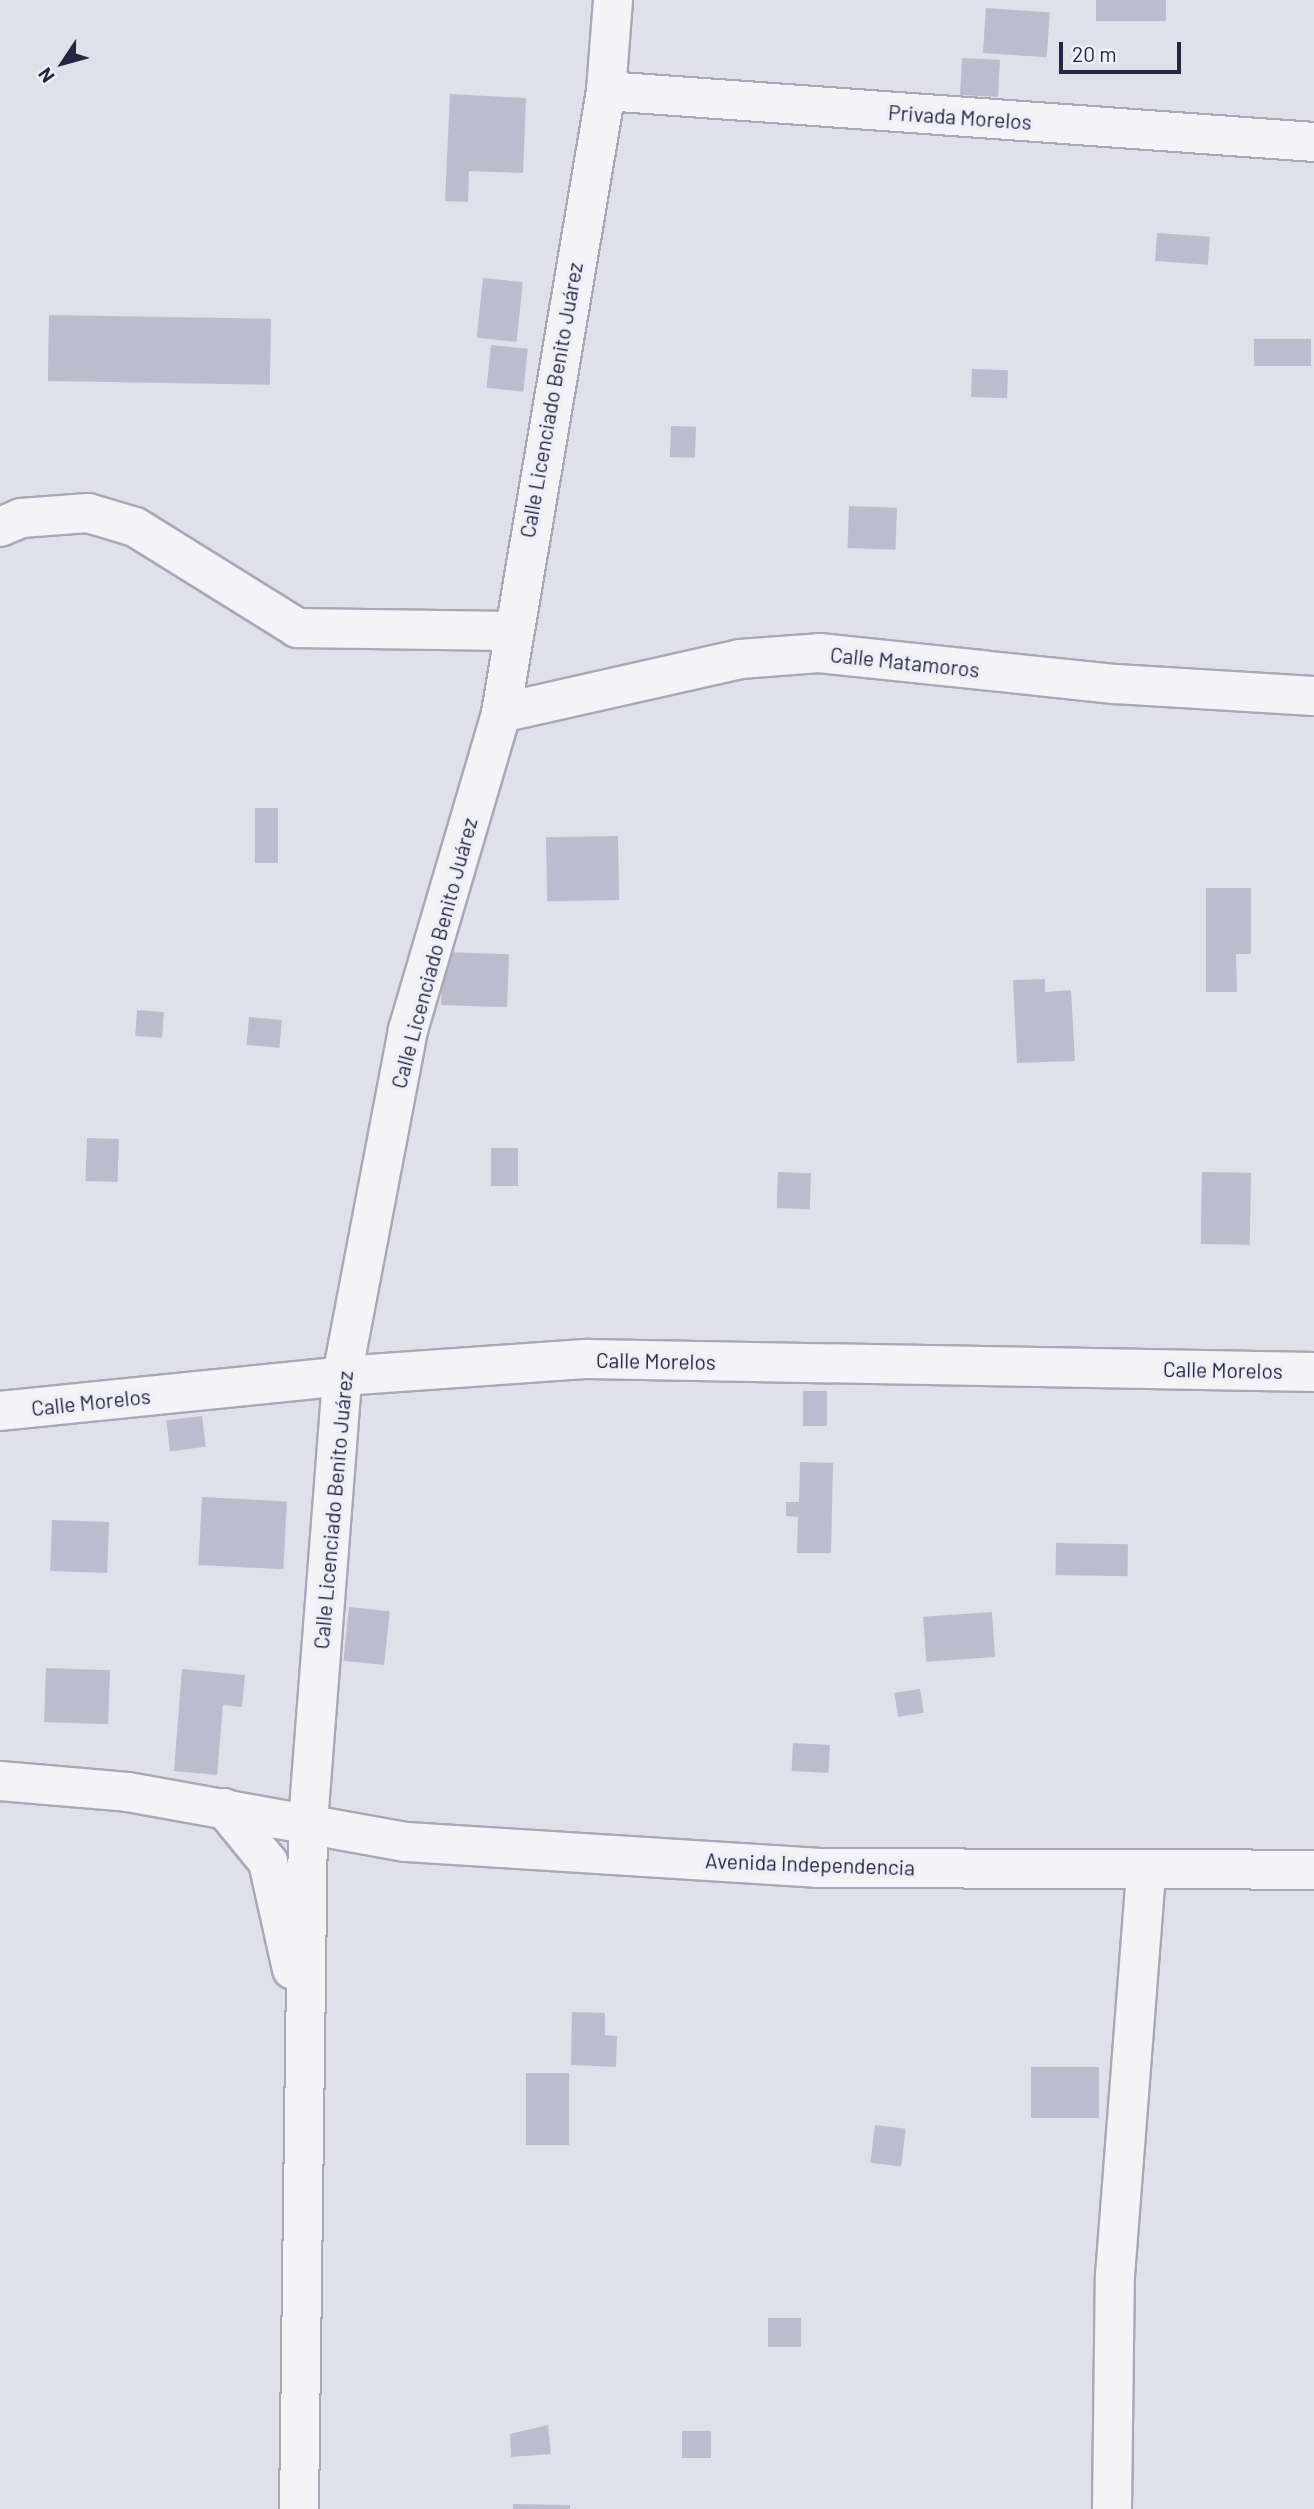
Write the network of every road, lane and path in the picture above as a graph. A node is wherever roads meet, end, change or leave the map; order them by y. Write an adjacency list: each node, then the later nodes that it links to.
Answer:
1 (612, 0): 2 (street, Calle Licenciado Benito Juárez)
2 (606, 91): 3 (street, Privada Morelos); 5 (street, Calle Licenciado Benito Juárez)
3 (1314, 142)
4 (0, 527): 5 (street)
5 (510, 631): 7 (street, Calle Licenciado Benito Juárez)
6 (1314, 696): 7 (street, Calle Matamoros)
7 (500, 713): 9 (street, Calle Licenciado Benito Juárez)
8 (1314, 1372): 9 (street, Calle Morelos)
9 (342, 1376): 10 (street, Calle Morelos); 13 (street, Calle Licenciado Benito Juárez)
10 (0, 1411)
11 (0, 1781): 12 (street, Avenida Independencia)
12 (224, 1808): 13 (street, Avenida Independencia); 16 (street)
13 (308, 1822): 14 (street, Avenida Independencia); 16 (street, Calle Licenciado Benito Juárez)
14 (1146, 1869): 15 (street, Avenida Independencia); 18 (street)
15 (1314, 1870)
16 (301, 2044): 17 (street)
17 (299, 2509)
18 (1112, 2509)

